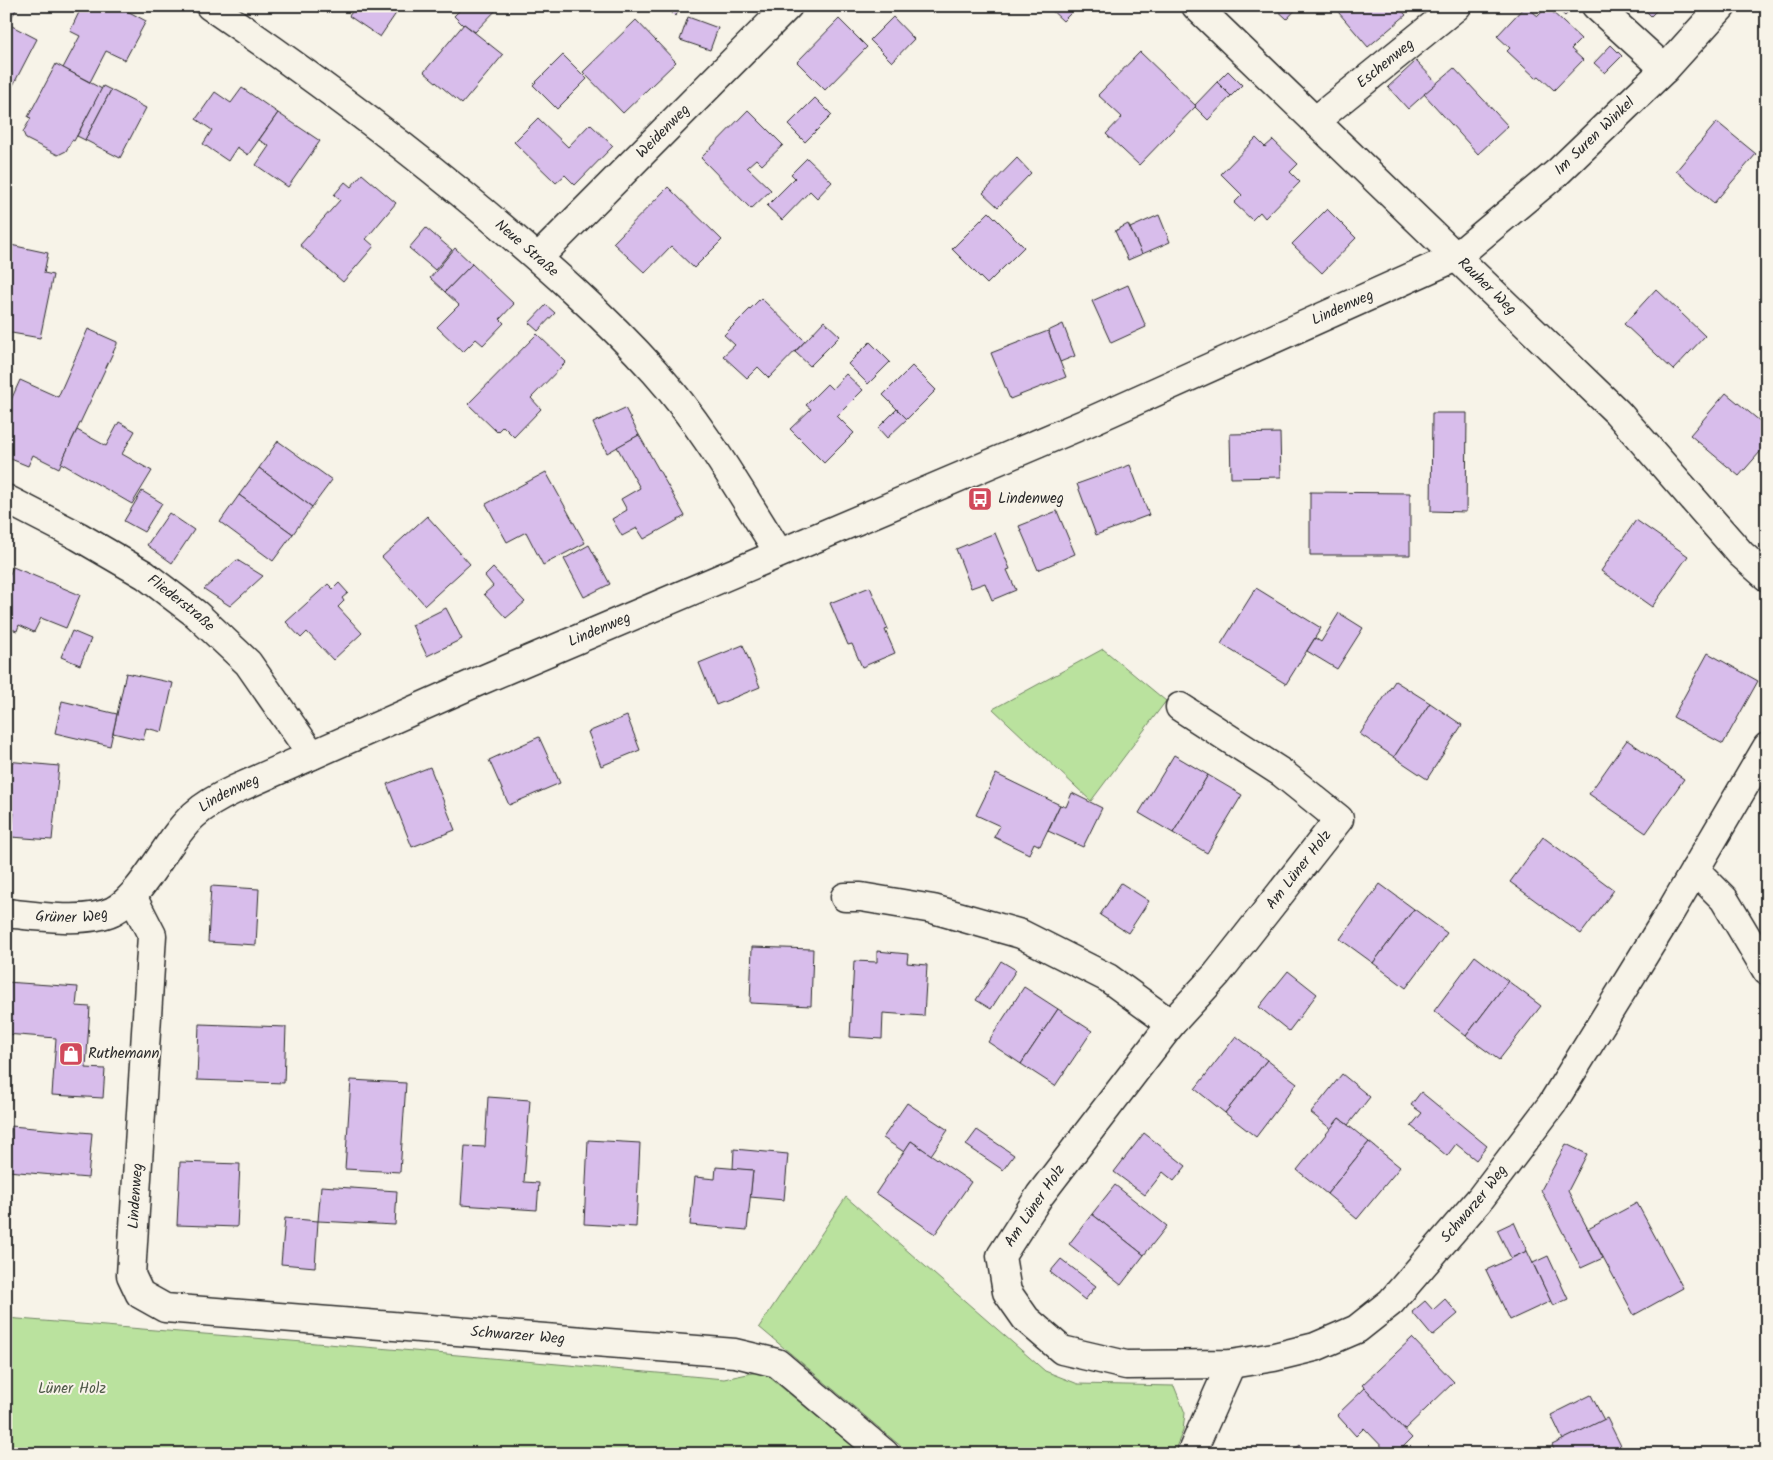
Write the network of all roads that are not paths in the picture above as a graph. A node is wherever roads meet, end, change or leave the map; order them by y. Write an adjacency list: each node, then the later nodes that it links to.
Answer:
1 (210, 6): 10 (street, Neue Straße)
2 (788, 6): 10 (street, Weidenweg)
3 (1196, 6): 8 (street, Rauher Weg)
4 (1457, 6): 8 (street, Eschenweg)
5 (1596, 6): 7 (street)
6 (1722, 6): 7 (street, Im Suren Winkel)
7 (1665, 69): 9 (street, Im Suren Winkel)
8 (1315, 121): 9 (street, Rauher Weg)
9 (1456, 257): 12 (street, Lindenweg); 13 (street, Rauher Weg)
10 (538, 258): 12 (street, Neue Straße)
11 (6, 499): 16 (street, Fliederstraße)
12 (779, 554): 16 (street, Lindenweg)
13 (1767, 577)
14 (1180, 707): 22 (street, Am Lüner Holz)
15 (1767, 747): 17 (street, Schwarzer Weg)
16 (312, 755): 18 (street, Lindenweg)
17 (1695, 870): 21 (street); 24 (street, Schwarzer Weg)
18 (132, 896): 20 (street, Grüner Weg); 23 (street, Lindenweg)
19 (846, 897): 22 (street)
20 (6, 913)
21 (1767, 971)
22 (1171, 1024): 24 (street, Am Lüner Holz)
23 (131, 1275): 25 (street, Schwarzer Weg)
24 (1231, 1364): 26 (street)
25 (885, 1454)
26 (1191, 1454)

